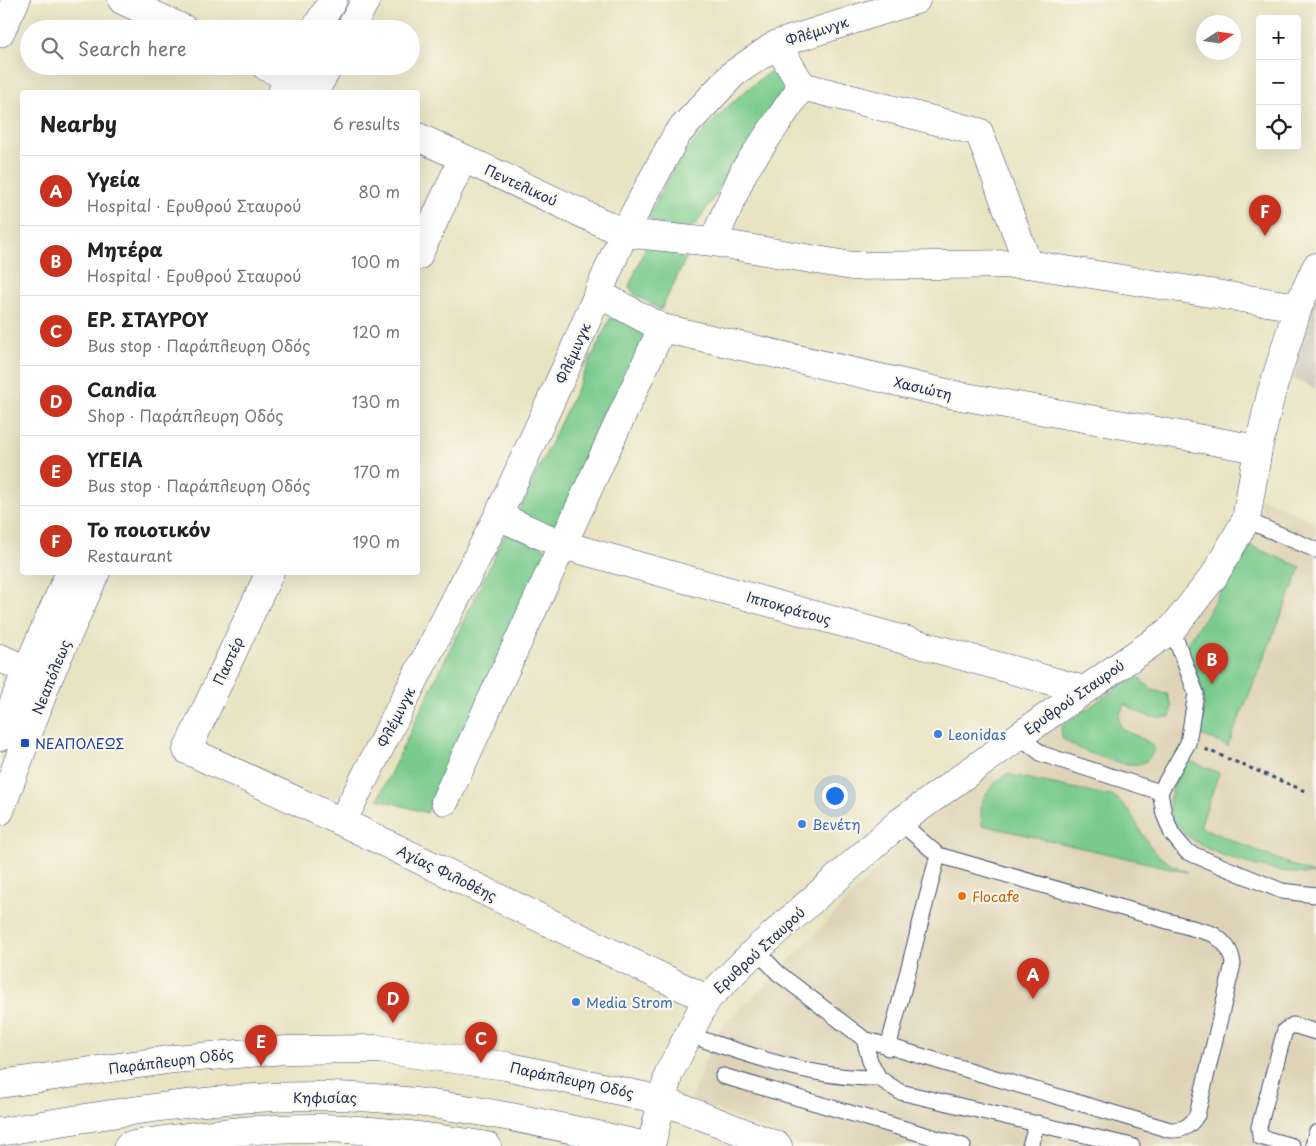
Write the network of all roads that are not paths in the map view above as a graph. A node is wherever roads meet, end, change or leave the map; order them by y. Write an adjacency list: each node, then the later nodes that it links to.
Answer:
1 (16, 0): 9 (street)
2 (122, 0): 6 (street)
3 (333, 0): 7 (street)
4 (366, 0): 8 (street)
5 (916, 0): 10 (street, Φλέμινγκ)
6 (165, 20)
7 (321, 20)
8 (355, 20)
9 (0, 33)
10 (777, 44): 13 (street); 18 (street, Φλέμινγκ)
11 (325, 75): 15 (street)
12 (283, 76): 14 (street)
13 (802, 86): 19 (street); 21 (street)
14 (313, 90)
15 (318, 90)
16 (420, 138): 17 (street, Πεντελικού)
17 (463, 158): 18 (street, Πεντελικού); 20 (street)
18 (624, 232): 19 (street, Πεντελικού); 23 (street, Φλέμινγκ)
19 (713, 242): 21 (street, Πεντελικού)
20 (420, 252)
21 (1028, 264): 24 (street, Πεντελικού)
22 (1316, 267): 24 (street, Ερυθρού Σταυρού)
23 (599, 294): 25 (street, Χασιώτη); 27 (street, Φλέμινγκ)
24 (1298, 307): 26 (street, Ερυθρού Σταυρού)
25 (662, 328): 26 (street, Χασιώτη); 29 (street)
26 (1258, 449): 28 (street, Ερυθρού Σταυρού)
27 (498, 516): 29 (street, Ιπποκράτους); 44 (street, Φλέμινγκ)
28 (1246, 520): 30 (lane); 34 (street, Ερυθρού Σταυρού)
29 (563, 545): 37 (street, Ιπποκράτους); 42 (street)
30 (1316, 550)
31 (69, 575): 36 (street, Νεαπόλεως)
32 (94, 575): 36 (street, Νεαπόλεως)
33 (269, 575): 40 (street, Παστέρ)
34 (1172, 629): 37 (street, Ερυθρού Σταυρού); 41 (lane)
35 (0, 658): 36 (street)
36 (37, 674): 39 (street, Νεαπόλεως); 43 (street, Νεαπόλεως)
37 (1084, 690): 38 (street, Ερυθρού Σταυρού)
38 (1019, 736): 41 (lane); 45 (street, Ερυθρού Σταυρού)
39 (0, 737)
40 (187, 750): 44 (street, Αγίας Φιλοθέης)
41 (1160, 792): 47 (lane)
42 (445, 801)
43 (0, 812)
44 (342, 822): 49 (street, Αγίας Φιλοθέης)
45 (900, 822): 46 (lane); 48 (street, Ερυθρού Σταυρού)
46 (938, 854): 53 (lane); 53 (lane)
47 (1316, 895)
48 (756, 950): 49 (street, Ερυθρού Σταυρού); 52 (lane)
49 (707, 999): 51 (street, Ερυθρού Σταυρού)
50 (1316, 1032): 69 (lane)
51 (689, 1034): 55 (lane); 57 (street, Ερυθρού Σταυρού)
52 (864, 1040): 53 (lane); 55 (lane)
53 (888, 1048)
54 (724, 1076): 66 (lane)
55 (879, 1078): 58 (lane)
56 (0, 1084): 57 (street, Παράπλευρη Οδός)
57 (661, 1100): 64 (street, Ερυθρού Σταυρού); 65 (street, Παράπλευρη Οδός)
58 (1037, 1122): 67 (lane); 68 (lane)
59 (0, 1132): 63 (street, Κηφισίας)
60 (1316, 1133): 70 (lane)
61 (128, 1146): 62 (street)
62 (486, 1146)
63 (647, 1146)
64 (651, 1146)
65 (778, 1146)
66 (962, 1146)
67 (1030, 1146)
68 (1132, 1146)
69 (1292, 1146)
70 (1313, 1146)

